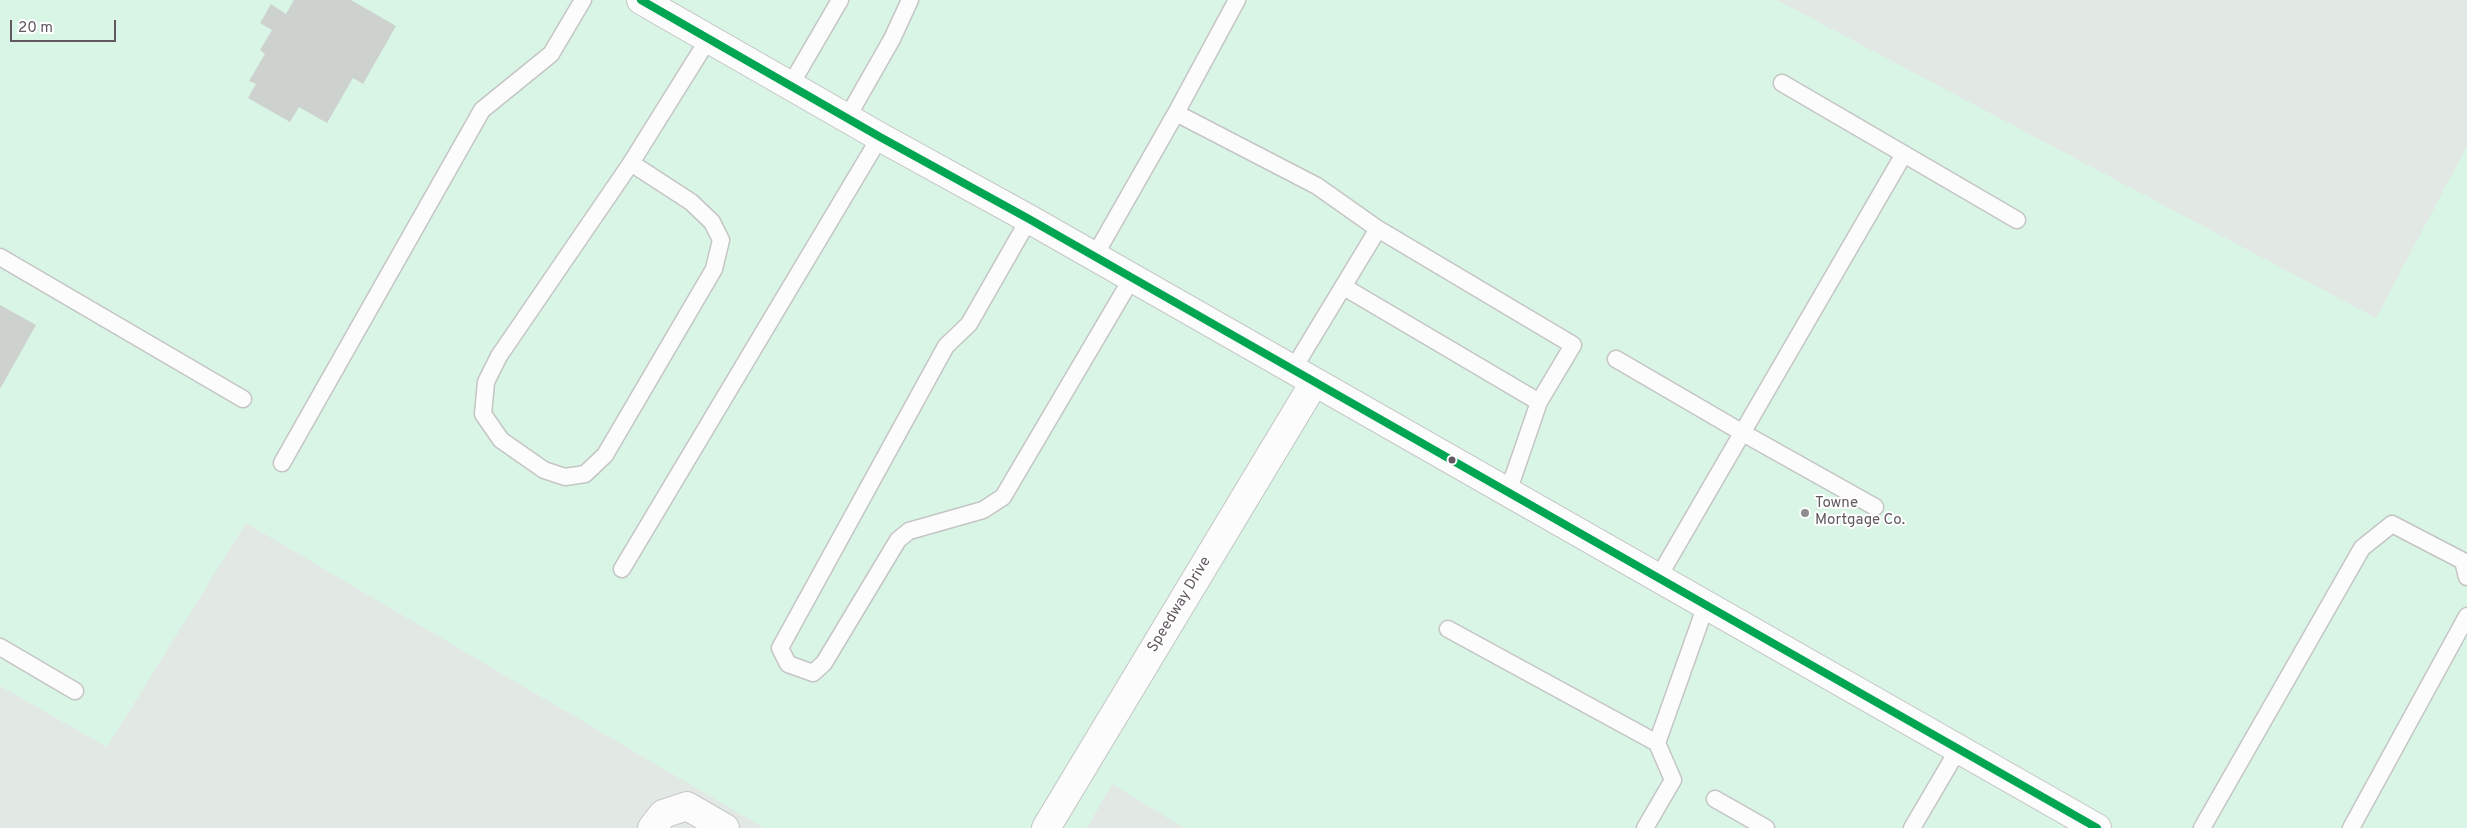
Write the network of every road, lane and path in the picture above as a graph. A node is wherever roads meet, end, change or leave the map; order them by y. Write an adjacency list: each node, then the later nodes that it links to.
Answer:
1 (583, 0): 26 (lane)
2 (840, 0): 8 (lane)
3 (910, 0): 10 (lane)
4 (1237, 0): 9 (lane)
5 (653, 3): 6 (main road)
6 (709, 38): 8 (main road); 13 (lane)
7 (1782, 83): 12 (lane)
8 (790, 86): 10 (main road)
9 (1176, 113): 16 (lane); 18 (lane)
10 (847, 118): 11 (main road)
11 (880, 137): 14 (main road); 29 (lane)
12 (1904, 154): 15 (lane); 25 (lane)
13 (631, 163): 13 (lane)
14 (1029, 219): 18 (main road); 19 (lane)
15 (2017, 220)
16 (1378, 228): 20 (lane); 24 (lane)
17 (0, 257): 23 (lane)
18 (1094, 257): 19 (main road)
19 (1132, 278): 22 (main road)
20 (1344, 287): 22 (lane); 24 (lane)
21 (1616, 359): 25 (lane)
22 (1303, 377): 27 (main road); 42 (main road, Speedway Drive)
23 (243, 400)
24 (1539, 402): 27 (lane)
25 (1743, 434): 28 (lane); 31 (lane)
26 (282, 463)
27 (1508, 492): 31 (main road)
28 (1876, 507)
29 (622, 569)
30 (2467, 577): 47 (lane)
31 (1658, 578): 32 (main road)
32 (1706, 605): 37 (lane); 38 (main road)
33 (2467, 616): 48 (lane)
34 (1448, 629): 37 (lane)
35 (0, 647): 36 (lane)
36 (75, 691)
37 (1657, 743): 43 (lane)
38 (1959, 748): 45 (lane); 46 (main road)
39 (1715, 799): 44 (lane)
40 (652, 828): 41 (main road)
41 (725, 828)
42 (1046, 828)
43 (1645, 828)
44 (1766, 828)
45 (1912, 828)
46 (2097, 828)
47 (2202, 828)
48 (2350, 828)

